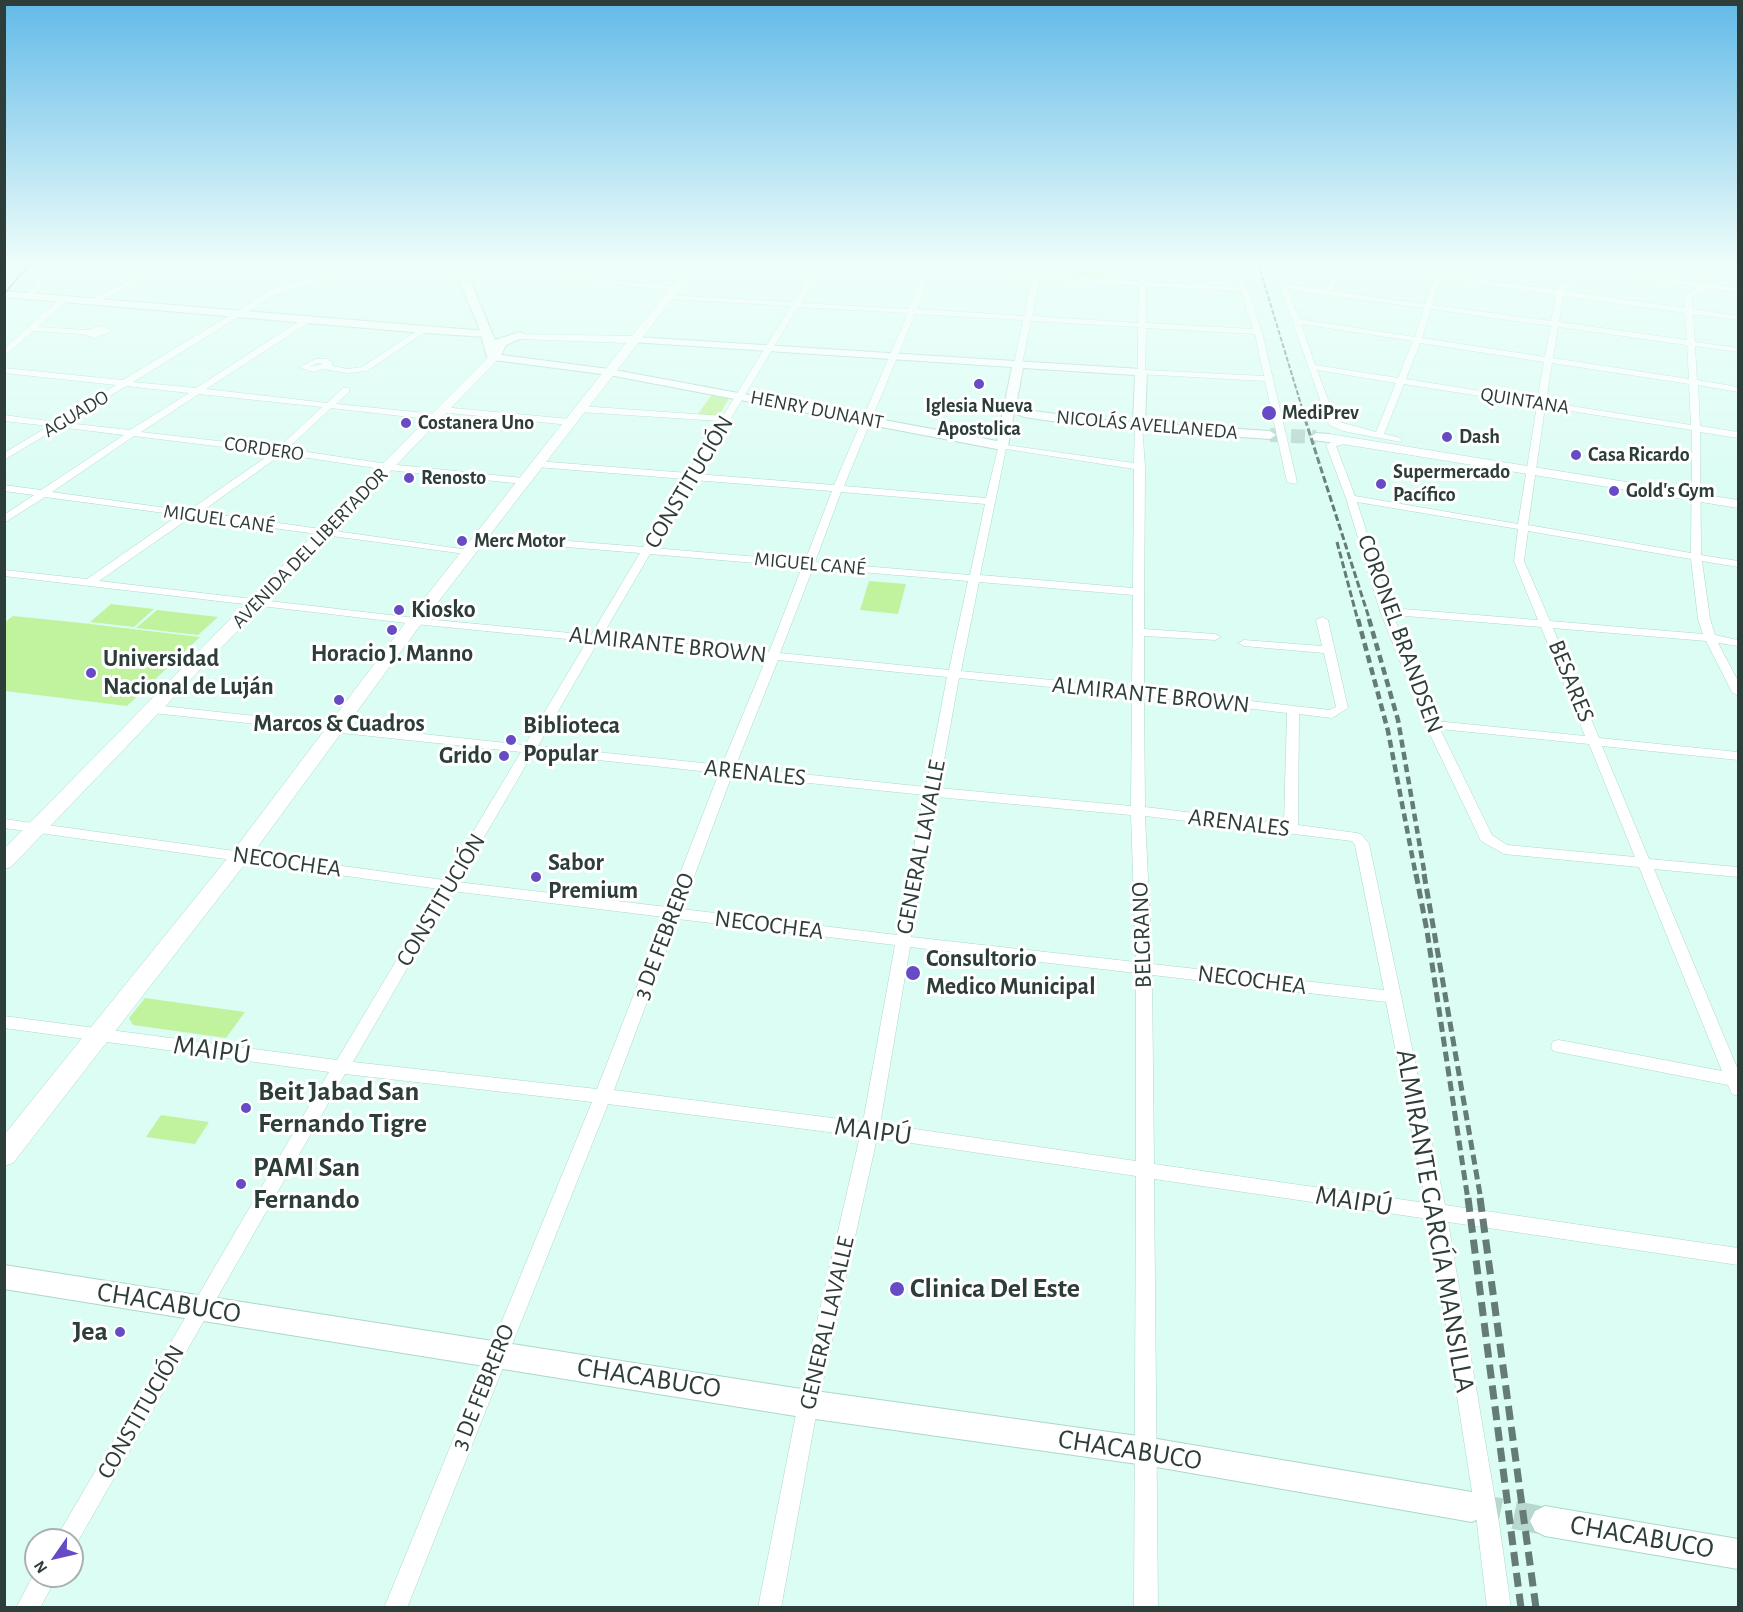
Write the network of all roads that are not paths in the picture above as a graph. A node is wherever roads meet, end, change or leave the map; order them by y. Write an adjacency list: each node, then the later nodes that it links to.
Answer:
1 (22, 338): 23 (street)
2 (197, 338): 36 (street, AGUADO)
3 (279, 338): 39 (street)
4 (411, 338): 28 (street)
5 (488, 338): 25 (main road)
6 (507, 338): 25 (main road)
7 (593, 338): 19 (main road)
8 (774, 338): 21 (street, CONSTITUCIÓN)
9 (902, 338): 24 (street, 3 DE FEBRERO)
10 (1023, 338): 27 (street, GENERAL LAVALLE)
11 (1142, 338): 32 (street, BELGRANO)
12 (1259, 338): 33 (street)
13 (1301, 338): 29 (street)
14 (1413, 338): 18 (street)
15 (1554, 338): 26 (street, BESARES)
16 (1648, 338): 20 (street)
17 (1691, 338): 20 (street)
18 (1418, 339): 26 (street); 34 (street)
19 (636, 340): 21 (street); 31 (main road)
20 (1691, 344): 22 (street); 35 (street)
21 (768, 348): 24 (street); 40 (street, CONSTITUCIÓN)
22 (1738, 350)
23 (4, 354)
24 (895, 356): 27 (street); 48 (street, 3 DE FEBRERO)
25 (494, 357): 31 (street, HENRY DUNANT); 45 (main road, AVENIDA DEL LIBERTADOR)
26 (1550, 360): 35 (street); 41 (street, BESARES)
27 (1018, 364): 32 (street); 44 (street, GENERAL LAVALLE)
28 (326, 367)
29 (1312, 367): 34 (street, QUINTANA); 54 (street)
30 (4, 370): 36 (street)
31 (609, 372): 40 (street, HENRY DUNANT); 43 (main road)
32 (1141, 372): 33 (street); 51 (street, BELGRANO)
33 (1268, 379): 69 (street)
34 (1402, 381): 41 (street, QUINTANA); 57 (street)
35 (1694, 382): 37 (street); 52 (street)
36 (125, 384): 39 (street); 50 (street, AGUADO)
37 (1738, 389)
38 (346, 390): 42 (street)
39 (197, 391): 42 (street); 53 (street)
40 (740, 395): 47 (street, CONSTITUCIÓN); 48 (street, HENRY DUNANT)
41 (1542, 403): 52 (street, QUINTANA); 64 (street, BESARES)
42 (329, 405): 45 (street); 61 (street)
43 (580, 409): 47 (street); 49 (main road)
44 (1008, 412): 51 (street, NICOLÁS AVELLANEDA); 60 (street, GENERAL LAVALLE)
45 (439, 414): 49 (street); 65 (main road, AVENIDA DEL LIBERTADOR)
46 (4, 418): 50 (street, CORDERO)
47 (726, 419): 67 (street, CONSTITUCIÓN)
48 (867, 419): 60 (street, HENRY DUNANT); 71 (street, 3 DE FEBRERO)
49 (570, 422): 63 (main road)
50 (59, 424): 53 (street, CORDERO); 62 (street, AGUADO)
51 (1139, 426): 55 (street, NICOLÁS AVELLANEDA); 66 (street, BELGRANO)
52 (1696, 428): 56 (street, QUINTANA); 73 (street)
53 (134, 432): 61 (street, CORDERO); 72 (street)
54 (1327, 434): 57 (street); 58 (main road); 59 (main road)
55 (1270, 435)
56 (1738, 435)
57 (1379, 436): 58 (street)
58 (1398, 440): 64 (main road)
59 (1358, 442): 64 (main road); 75 (street, CORONEL BRANDSEN)
60 (1002, 446): 66 (street, HENRY DUNANT); 76 (street, GENERAL LAVALLE)
61 (279, 451): 65 (street, CORDERO); 78 (street)
62 (4, 458)
63 (537, 464): 67 (street); 68 (main road)
64 (1531, 466): 73 (main road); 80 (street, BESARES)
65 (388, 467): 68 (street, CORDERO); 81 (main road, AVENIDA DEL LIBERTADOR)
66 (1140, 467): 91 (street, BELGRANO)
67 (691, 476): 71 (street); 83 (street, CONSTITUCIÓN)
68 (523, 482): 82 (main road)
69 (1292, 482)
70 (4, 488): 72 (street, MIGUEL CANÉ)
71 (838, 488): 76 (street); 86 (street, 3 DE FEBRERO)
72 (45, 493): 78 (street, MIGUEL CANÉ); 79 (street)
73 (1696, 493): 74 (main road); 77 (main road); 85 (street)
74 (1738, 497)
75 (1351, 498): 80 (street); 93 (street, CORONEL BRANDSEN)
76 (990, 501): 89 (street, GENERAL LAVALLE)
77 (1738, 504)
78 (187, 515): 81 (street, MIGUEL CANÉ); 90 (street)
79 (4, 520)
80 (1523, 526): 85 (street); 96 (street, BESARES)
81 (325, 534): 84 (street, MIGUEL CANÉ); 92 (main road, AVENIDA DEL LIBERTADOR)
82 (481, 537): 83 (street, MIGUEL CANÉ); 84 (main road)
83 (648, 550): 86 (street, MIGUEL CANÉ); 98 (street, CONSTITUCIÓN)
84 (469, 553): 95 (main road)
85 (1696, 556): 87 (street); 100 (street)
86 (809, 564): 89 (street, MIGUEL CANÉ); 104 (street, 3 DE FEBRERO)
87 (1738, 564)
88 (4, 573): 90 (street, ALMIRANTE BROWN)
89 (974, 578): 91 (street, MIGUEL CANÉ); 105 (street, GENERAL LAVALLE)
90 (89, 583): 92 (street, ALMIRANTE BROWN)
91 (1139, 592): 97 (street, BELGRANO)
92 (255, 603): 95 (street, ALMIRANTE BROWN); 108 (main road, AVENIDA DEL LIBERTADOR)
93 (1386, 611): 96 (street); 110 (street, CORONEL BRANDSEN)
94 (1322, 620): 103 (street)
95 (415, 621): 98 (street, ALMIRANTE BROWN); 111 (main road)
96 (1547, 625): 100 (street); 112 (street, BESARES)
97 (1138, 632): 99 (street); 106 (street, BELGRANO)
98 (596, 638): 104 (street, ALMIRANTE BROWN); 113 (street, CONSTITUCIÓN)
99 (1215, 638)
100 (1710, 638): 102 (street); 107 (street)
101 (1244, 643): 103 (street)
102 (1738, 643)
103 (1329, 650): 109 (street, ALMIRANTE BROWN)
104 (774, 656): 105 (street, ALMIRANTE BROWN); 115 (street, 3 DE FEBRERO)
105 (954, 674): 106 (street, ALMIRANTE BROWN); 116 (street, GENERAL LAVALLE)
106 (1137, 692): 109 (street, ALMIRANTE BROWN); 117 (street, BELGRANO)
107 (1738, 692)
108 (153, 709): 111 (street, ARENALES); 119 (main road, AVENIDA DEL LIBERTADOR)
109 (1293, 710): 120 (street)
110 (1431, 724): 112 (street); 124 (street, CORONEL BRANDSEN)
111 (334, 727): 113 (street, ARENALES); 122 (main road)
112 (1595, 741): 114 (street); 124 (street, BESARES)
113 (531, 749): 115 (street, ARENALES); 126 (street, CONSTITUCIÓN)
114 (1738, 756)
115 (727, 770): 116 (street, ARENALES); 127 (street, 3 DE FEBRERO)
116 (933, 792): 117 (street, ARENALES); 128 (street, GENERAL LAVALLE)
117 (1138, 811): 120 (street, ARENALES); 129 (street, BELGRANO)
118 (4, 823): 119 (street, NECOCHEA)
119 (40, 826): 122 (street, NECOCHEA); 123 (main road, AVENIDA DEL LIBERTADOR)
120 (1291, 829): 121 (street, ARENALES)
121 (1357, 838): 130 (street, ALMIRANTE GARCÍA MANSILLA)
122 (241, 855): 126 (street, NECOCHEA); 132 (main road)
123 (4, 862)
124 (1645, 863): 125 (street); 135 (street, BESARES)
125 (1738, 872)
126 (449, 886): 127 (street, NECOCHEA); 134 (street, CONSTITUCIÓN)
127 (673, 913): 128 (street, NECOCHEA); 136 (street, 3 DE FEBRERO)
128 (903, 941): 129 (street, NECOCHEA); 137 (street, GENERAL LAVALLE)
129 (1144, 967): 130 (street, NECOCHEA); 139 (street, BELGRANO)
130 (1393, 997): 140 (street, ALMIRANTE GARCÍA MANSILLA)
131 (4, 1022): 132 (street, MAIPÚ)
132 (98, 1034): 134 (street, MAIPÚ); 138 (main road)
133 (1559, 1046): 135 (street)
134 (341, 1067): 136 (street, MAIPÚ); 143 (street, CONSTITUCIÓN)
135 (1737, 1084)
136 (603, 1096): 137 (street, MAIPÚ); 144 (street, 3 DE FEBRERO)
137 (870, 1130): 139 (street, MAIPÚ); 145 (street, GENERAL LAVALLE)
138 (4, 1155)
139 (1143, 1169): 140 (street, MAIPÚ); 146 (street, BELGRANO)
140 (1437, 1213): 141 (street, MAIPÚ); 147 (street, ALMIRANTE GARCÍA MANSILLA)
141 (1738, 1256)
142 (4, 1277): 143 (street, CHACABUCO)
143 (201, 1308): 144 (street, CHACABUCO); 149 (street, CONSTITUCIÓN)
144 (496, 1354): 145 (street, CHACABUCO); 153 (street, 3 DE FEBRERO)
145 (808, 1404): 146 (street, CHACABUCO); 154 (street, GENERAL LAVALLE)
146 (1145, 1451): 147 (street, CHACABUCO); 155 (street, BELGRANO)
147 (1480, 1515): 156 (street, ALMIRANTE GARCÍA MANSILLA)
148 (1545, 1521): 150 (street, CHACABUCO)
149 (73, 1528)
150 (1738, 1554)
151 (38, 1588): 152 (street)
152 (27, 1608)
153 (394, 1608)
154 (769, 1608)
155 (1146, 1608)
156 (1499, 1608)

